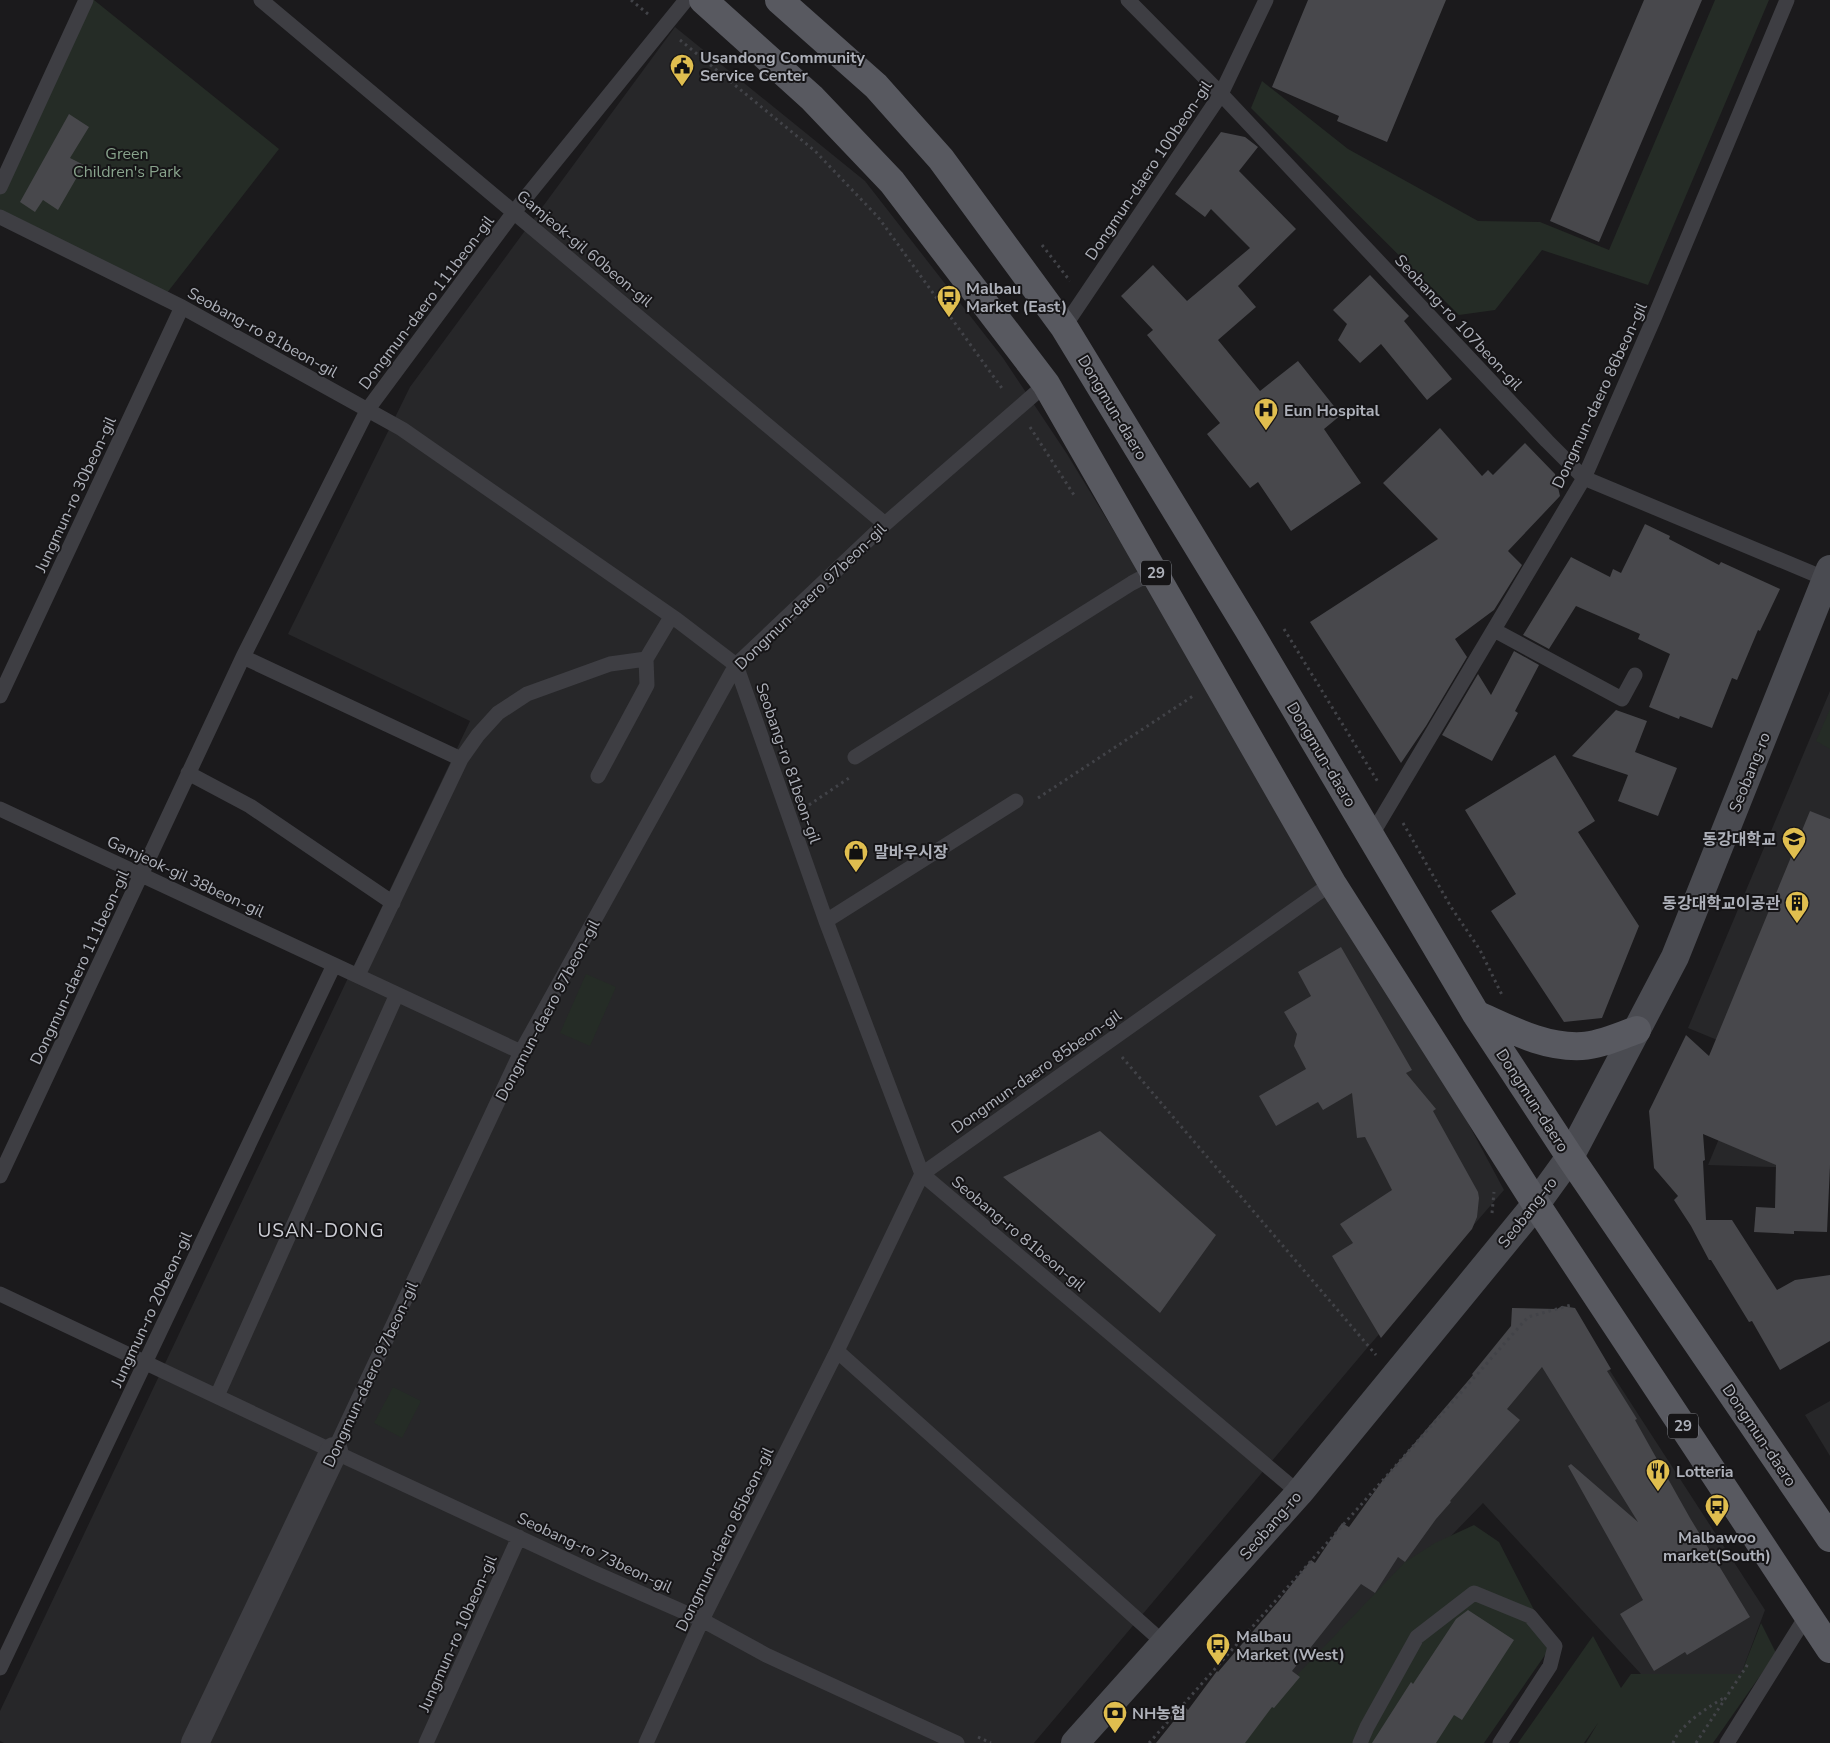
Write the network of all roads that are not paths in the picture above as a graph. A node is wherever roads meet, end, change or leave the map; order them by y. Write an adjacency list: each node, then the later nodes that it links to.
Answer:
1 (86, 0): 10 (lane)
2 (262, 0): 11 (lane, Gamjeok-gil 60beon-gil)
3 (686, 0): 11 (lane, Dongmun-daero 111beon-gil)
4 (703, 0): 15 (main road, 29)
5 (779, 0): 14 (main road, Dongmun-daero)
6 (1128, 0): 9 (lane, Seobang-ro 107beon-gil)
7 (1266, 0): 9 (lane, Dongmun-daero 100beon-gil)
8 (1787, 0): 17 (lane, Dongmun-daero 86beon-gil)
9 (1222, 94): 14 (lane, Dongmun-daero 100beon-gil); 17 (lane, Seobang-ro 107beon-gil)
10 (0, 187)
11 (514, 212): 16 (lane, Dongmun-daero 111beon-gil); 18 (lane, Gamjeok-gil 60beon-gil)
12 (0, 217): 13 (lane, Seobang-ro 81beon-gil)
13 (182, 307): 16 (lane, Seobang-ro 81beon-gil); 27 (lane, Jungmun-ro 30beon-gil)
14 (1064, 327): 34 (main road, Dongmun-daero)
15 (1046, 384): 18 (lane, Dongmun-daero 97beon-gil); 19 (main road, 29)
16 (368, 409): 21 (lane, Seobang-ro 81beon-gil); 23 (lane, Dongmun-daero 111beon-gil)
17 (1584, 478): 20 (lane, Seobang-ro 107beon-gil); 22 (lane, Dongmun-daero 86beon-gil)
18 (885, 524): 25 (lane, Dongmun-daero 97beon-gil)
19 (1155, 570): 28 (lane); 36 (main road, 29)
20 (1828, 574): 43 (main road, Seobang-ro)
21 (671, 617): 24 (lane); 25 (lane, Seobang-ro 81beon-gil)
22 (1494, 630): 26 (lane); 34 (lane, Dongmun-daero 86beon-gil)
23 (243, 657): 29 (lane); 30 (lane, Dongmun-daero 111beon-gil)
24 (646, 659): 29 (lane); 31 (lane)
25 (736, 665): 38 (lane, Seobang-ro 81beon-gil); 44 (lane, Dongmun-daero 97beon-gil)
26 (1635, 675)
27 (0, 696)
28 (856, 757)
29 (461, 760): 37 (lane)
30 (188, 773): 35 (lane, Dongmun-daero 111beon-gil); 37 (lane)
31 (598, 776)
32 (1016, 801): 38 (lane)
33 (0, 809): 35 (lane, Gamjeok-gil 38beon-gil)
34 (1371, 836): 42 (main road, Dongmun-daero)
35 (141, 875): 39 (lane, Gamjeok-gil 38beon-gil); 47 (lane, Dongmun-daero 111beon-gil)
36 (1332, 883): 46 (lane, Dongmun-daero 85beon-gil); 48 (main road, 29)
37 (393, 903): 40 (lane)
38 (826, 921): 46 (lane, Seobang-ro 81beon-gil)
39 (334, 965): 40 (lane, Gamjeok-gil 38beon-gil); 51 (lane, Jungmun-ro 20beon-gil)
40 (358, 975): 41 (lane, Gamjeok-gil 38beon-gil)
41 (398, 994): 44 (lane, Gamjeok-gil 38beon-gil); 52 (lane)
42 (1476, 1014): 43 (main road); 45 (main road, Dongmun-daero)
43 (1637, 1030): 45 (main road, Seobang-ro)
44 (521, 1052): 53 (lane, Dongmun-daero 97beon-gil)
45 (1570, 1157): 48 (main road, Seobang-ro); 56 (main road, Dongmun-daero)
46 (922, 1174): 50 (lane, Dongmun-daero 85beon-gil); 54 (lane, Seobang-ro 81beon-gil)
47 (0, 1176)
48 (1536, 1204): 54 (main road, Seobang-ro); 57 (main road, 29)
49 (0, 1294): 51 (lane, Seobang-ro 73beon-gil)
50 (837, 1351): 58 (lane, Dongmun-daero 85beon-gil); 59 (lane)
51 (145, 1362): 52 (lane, Seobang-ro 73beon-gil); 61 (lane, Jungmun-ro 20beon-gil)
52 (217, 1396): 53 (lane, Seobang-ro 73beon-gil)
53 (334, 1452): 55 (lane, Seobang-ro 73beon-gil); 62 (street, Dongmun-daero 97beon-gil)
54 (1299, 1493): 59 (main road, Seobang-ro)
55 (519, 1537): 58 (lane, Seobang-ro 73beon-gil); 63 (lane, Jungmun-ro 10beon-gil)
56 (1830, 1538)
57 (1807, 1615): 60 (main road, 29); 69 (lane)
58 (702, 1620): 64 (lane, Dongmun-daero 85beon-gil); 65 (lane, Seobang-ro 73beon-gil)
59 (1165, 1644): 66 (main road, Seobang-ro)
60 (1830, 1649)
61 (0, 1668)
62 (196, 1743)
63 (426, 1743)
64 (646, 1743)
65 (957, 1743)
66 (1075, 1743)
67 (1360, 1743): 68 (lane)
68 (1500, 1743)
69 (1727, 1743)

